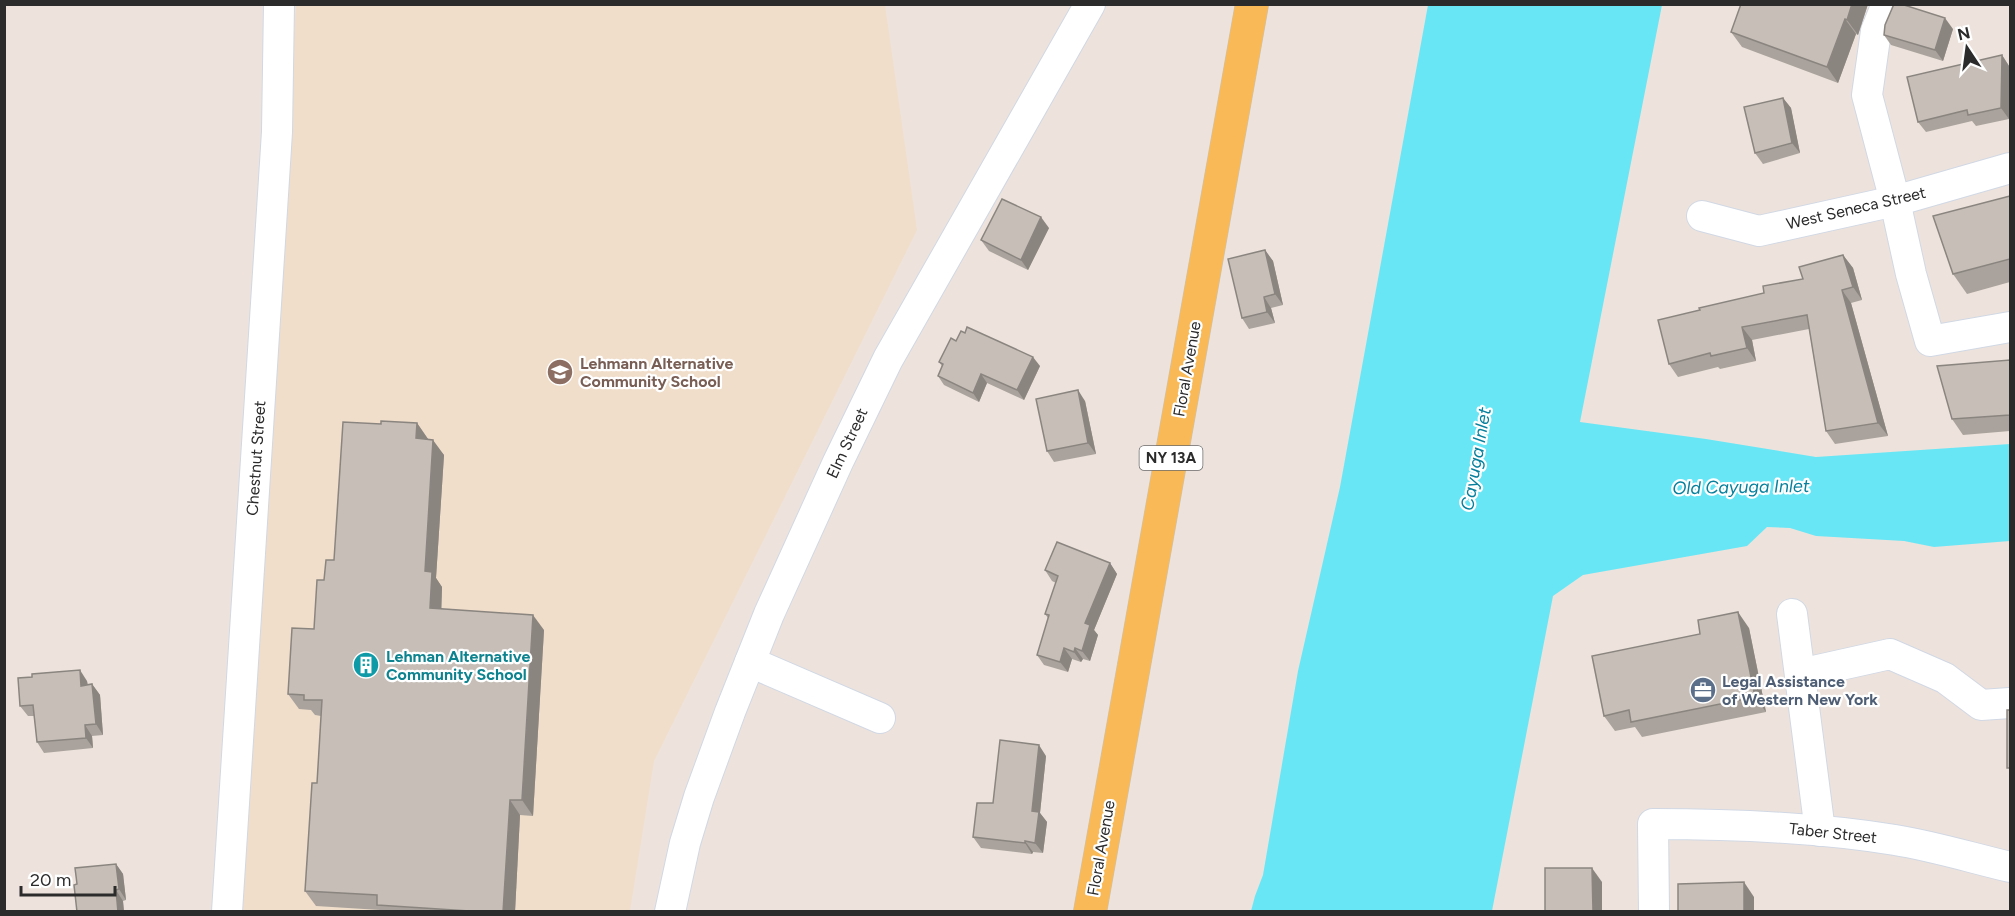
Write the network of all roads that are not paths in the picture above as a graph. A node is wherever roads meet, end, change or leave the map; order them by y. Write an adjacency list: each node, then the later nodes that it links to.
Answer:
1 (279, 4): 16 (street, Chestnut Street)
2 (1090, 4): 10 (street, Elm Street)
3 (1252, 4): 18 (main road, Floral Avenue / NY 13A)
4 (1887, 4): 6 (street)
5 (2010, 168): 6 (street, West Seneca Street)
6 (1895, 201): 7 (street, West Seneca Street); 8 (street)
7 (1702, 216)
8 (2010, 327)
9 (1792, 614): 11 (street)
10 (750, 662): 13 (street); 17 (street, Elm Street)
11 (1800, 674): 12 (street); 14 (street)
12 (2010, 703)
13 (880, 718)
14 (1820, 831): 15 (street, Taber Street); 19 (street, Taber Street)
15 (2010, 867)
16 (227, 912)
17 (670, 912)
18 (1090, 912)
19 (1654, 912)

